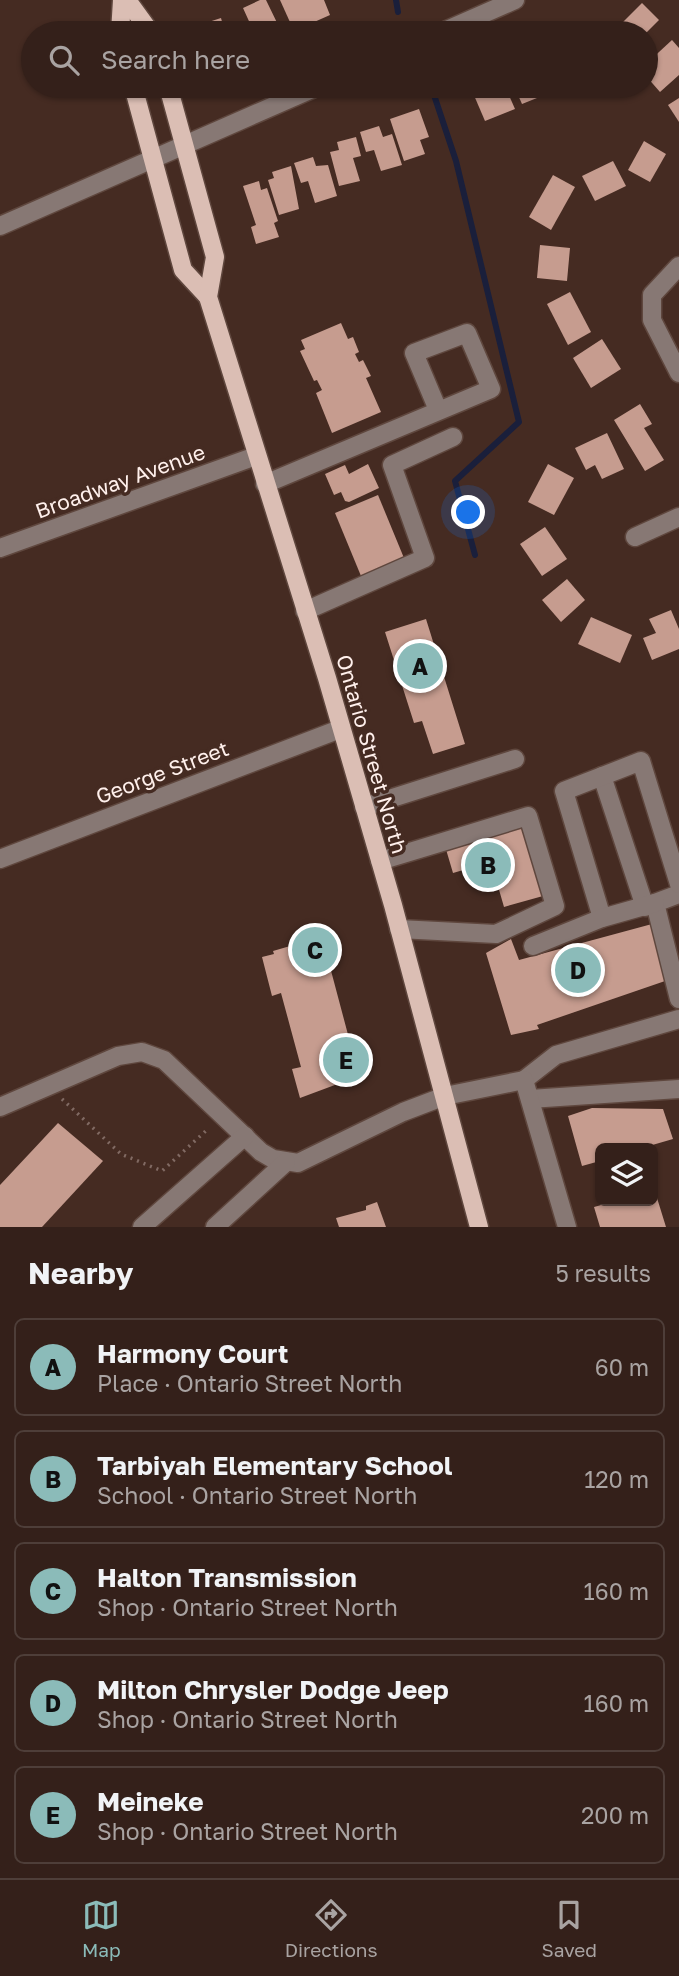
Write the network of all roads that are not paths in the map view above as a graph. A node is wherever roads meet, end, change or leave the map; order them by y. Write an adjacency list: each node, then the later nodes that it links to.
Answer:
1 (124, 0): 3 (main road); 4 (main road)
2 (515, 0): 5 (street)
3 (121, 21)
4 (141, 21)
5 (467, 21)
6 (136, 98): 10 (main road, Ontario Street North)
7 (172, 98): 9 (main road, Ontario Street North)
8 (292, 98): 9 (street)
9 (185, 144): 10 (street); 13 (main road, Ontario Street North)
10 (152, 158): 11 (street); 13 (main road, Ontario Street North)
11 (0, 226)
12 (679, 266): 14 (street)
13 (208, 297): 17 (main road, Ontario Street North)
14 (679, 373)
15 (438, 410): 15 (street); 18 (street)
16 (453, 437): 22 (street)
17 (256, 456): 18 (main road, Ontario Street North); 21 (street, Broadway Avenue)
18 (265, 484): 22 (main road, Ontario Street North)
19 (679, 517): 20 (street)
20 (635, 537)
21 (0, 548)
22 (305, 611): 23 (main road, Ontario Street North)
23 (340, 729): 26 (main road, Ontario Street North); 27 (street, George Street)
24 (515, 759): 26 (street)
25 (602, 776): 29 (street); 31 (street); 32 (street)
26 (364, 807): 28 (main road, Ontario Street North)
27 (0, 859)
28 (380, 861): 33 (main road, Ontario Street North); 33 (street)
29 (679, 884)
30 (679, 894): 31 (street)
31 (650, 905): 32 (street); 35 (street)
32 (602, 918): 34 (street)
33 (399, 929): 39 (main road, Ontario Street North)
34 (533, 946)
35 (679, 999)
36 (679, 1019): 37 (street)
37 (524, 1080): 39 (street); 40 (street)
38 (675, 1085): 40 (street)
39 (445, 1096): 43 (street); 46 (main road, Ontario Street North)
40 (530, 1099): 47 (street)
41 (0, 1107): 42 (street)
42 (245, 1136): 43 (street); 44 (street)
43 (286, 1162): 45 (street)
44 (142, 1227)
45 (215, 1227)
46 (480, 1227)
47 (567, 1227)

